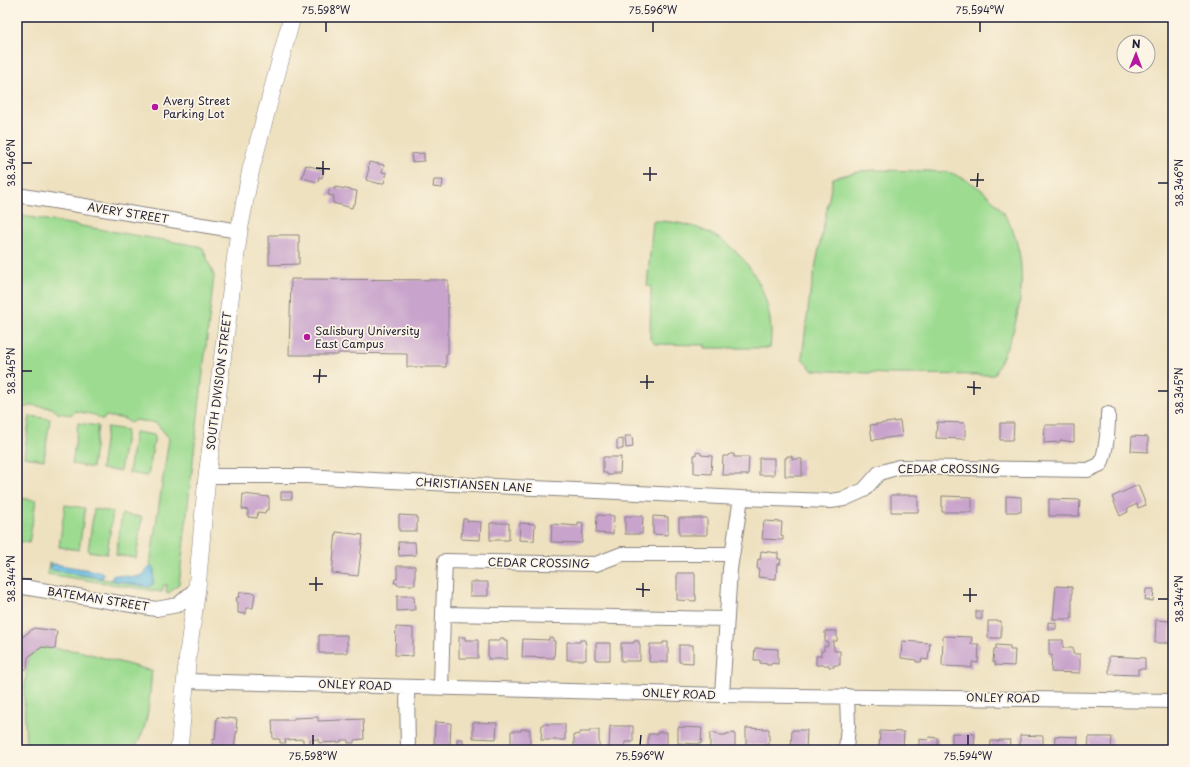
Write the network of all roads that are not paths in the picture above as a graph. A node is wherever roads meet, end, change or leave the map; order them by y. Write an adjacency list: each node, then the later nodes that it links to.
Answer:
1 (292, 17): 3 (street, SOUTH DIVISION STREET)
2 (17, 195): 3 (street, AVERY STREET)
3 (239, 231): 5 (street, SOUTH DIVISION STREET)
4 (1108, 414): 6 (street, CEDAR CROSSING)
5 (207, 476): 6 (street, CHRISTIANSEN LANE); 9 (street, SOUTH DIVISION STREET)
6 (740, 498): 7 (street)
7 (732, 554): 10 (street, CEDAR CROSSING); 11 (street)
8 (17, 586): 9 (street, BATEMAN STREET)
9 (197, 588): 12 (street, SOUTH DIVISION STREET)
10 (443, 614): 11 (street); 14 (street, CEDAR CROSSING)
11 (727, 620): 15 (street)
12 (186, 681): 13 (street, ONLEY ROAD); 18 (street, SOUTH DIVISION STREET)
13 (407, 687): 14 (street, ONLEY ROAD); 19 (street)
14 (441, 688): 15 (street, ONLEY ROAD)
15 (722, 695): 16 (street, ONLEY ROAD)
16 (847, 696): 17 (street, ONLEY ROAD); 20 (street)
17 (1173, 701)
18 (179, 750)
19 (408, 750)
20 (846, 750)

